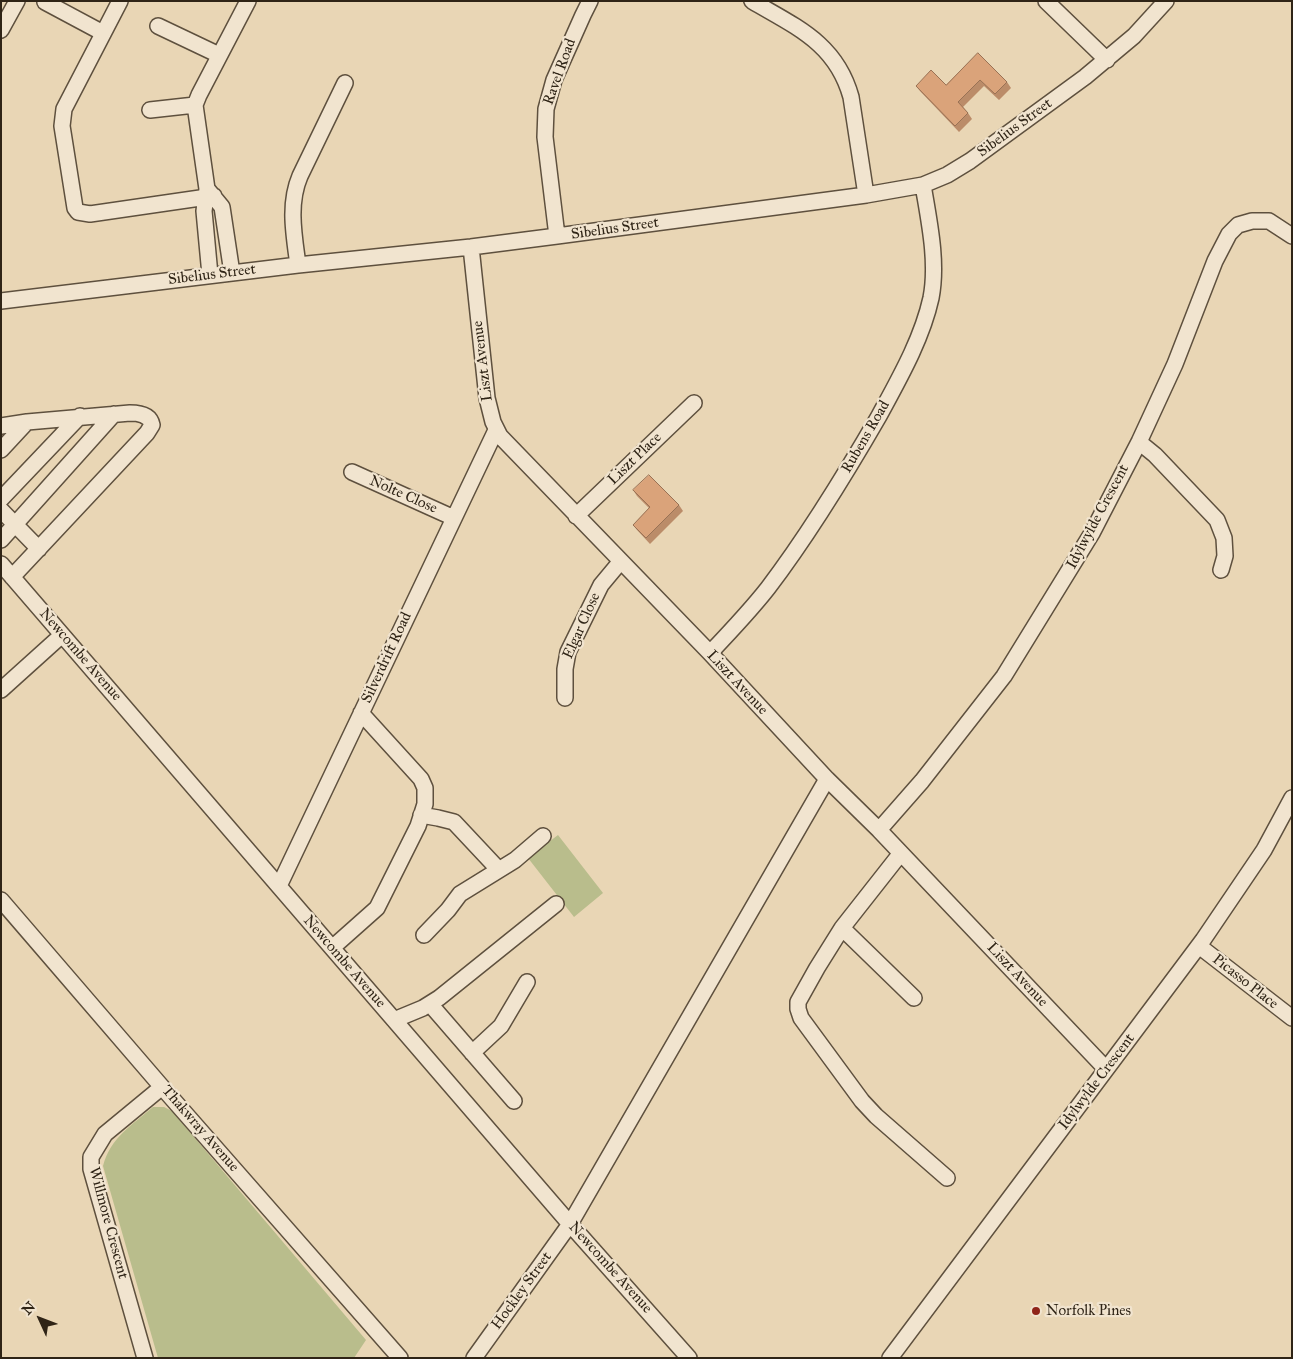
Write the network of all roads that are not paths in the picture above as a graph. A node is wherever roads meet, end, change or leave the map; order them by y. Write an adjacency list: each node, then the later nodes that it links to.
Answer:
1 (17, 1): 10 (street)
2 (120, 1): 11 (street)
3 (248, 1): 12 (street)
4 (590, 1): 20 (street, Ravel Road)
5 (752, 1): 19 (street)
6 (1046, 1): 13 (street)
7 (1166, 1): 13 (street, Sibelius Street)
8 (45, 2): 11 (street)
9 (158, 26): 12 (street)
10 (1, 30)
11 (103, 33): 18 (street)
12 (219, 55): 15 (street)
13 (1107, 60): 17 (street, Sibelius Street)
14 (345, 84): 23 (street)
15 (195, 105): 16 (street); 18 (street)
16 (150, 110)
17 (923, 185): 19 (street, Sibelius Street); 48 (street, Rubens Road)
18 (209, 194): 24 (street); 25 (street)
19 (866, 195): 20 (street, Sibelius Street)
20 (557, 236): 22 (street, Sibelius Street)
21 (1292, 236): 33 (street, Idylwylde Crescent)
22 (471, 247): 23 (street, Sibelius Street); 32 (street, Liszt Avenue)
23 (298, 265): 24 (street, Sibelius Street)
24 (232, 273): 25 (street, Sibelius Street)
25 (210, 275): 26 (street, Sibelius Street)
26 (1, 301)
27 (694, 403): 38 (street, Liszt Place)
28 (114, 414): 29 (street); 40 (street); 42 (street)
29 (80, 416): 30 (street); 36 (street)
30 (27, 422): 31 (street); 34 (street)
31 (1, 426)
32 (496, 430): 38 (street, Liszt Avenue); 39 (street, Silverdrift Road)
33 (1139, 442): 45 (street); 55 (street, Idylwylde Crescent)
34 (1, 450)
35 (352, 472): 39 (street, Nolte Close)
36 (1, 499)
37 (1, 510): 40 (street)
38 (576, 516): 43 (street, Liszt Avenue)
39 (454, 518): 51 (street, Silverdrift Road)
40 (15, 525): 41 (street); 42 (street)
41 (1, 540)
42 (39, 549): 46 (street)
43 (620, 561): 48 (street, Liszt Avenue); 50 (street, Elgar Close)
44 (1, 564): 46 (street, Newcombe Avenue)
45 (1221, 570)
46 (12, 578): 47 (street, Newcombe Avenue)
47 (62, 635): 49 (street); 59 (street, Newcombe Avenue)
48 (710, 653): 52 (street, Liszt Avenue)
49 (1, 690)
50 (565, 698)
51 (361, 713): 54 (street); 59 (street, Silverdrift Road)
52 (827, 779): 55 (street, Liszt Avenue); 76 (street, Hockley Street)
53 (1292, 798): 64 (street, Idylwylde Crescent)
54 (422, 816): 58 (street); 65 (street)
55 (878, 830): 57 (street, Liszt Avenue)
56 (543, 836): 58 (street)
57 (901, 853): 62 (street); 72 (street, Liszt Avenue)
58 (499, 870): 63 (street)
59 (279, 886): 65 (street, Newcombe Avenue)
60 (1, 900): 73 (street, Thakwray Avenue)
61 (556, 904): 68 (street)
62 (842, 928): 67 (street); 75 (street)
63 (424, 936)
64 (1198, 946): 69 (street, Picasso Place); 72 (street, Idylwylde Crescent)
65 (332, 948): 70 (street, Newcombe Avenue)
66 (528, 982): 71 (street)
67 (914, 998)
68 (430, 1004): 70 (street); 71 (street)
69 (1292, 1018)
70 (394, 1020): 76 (street, Newcombe Avenue)
71 (472, 1053): 74 (street)
72 (1106, 1070): 81 (street, Idylwylde Crescent)
73 (162, 1087): 77 (street, Willmore Crescent); 78 (street, Thakwray Avenue)
74 (514, 1100)
75 (947, 1178)
76 (570, 1224): 79 (street, Hockley Street); 80 (street, Newcombe Avenue)
77 (145, 1358)
78 (400, 1358)
79 (474, 1358)
80 (689, 1358)
81 (890, 1358)

